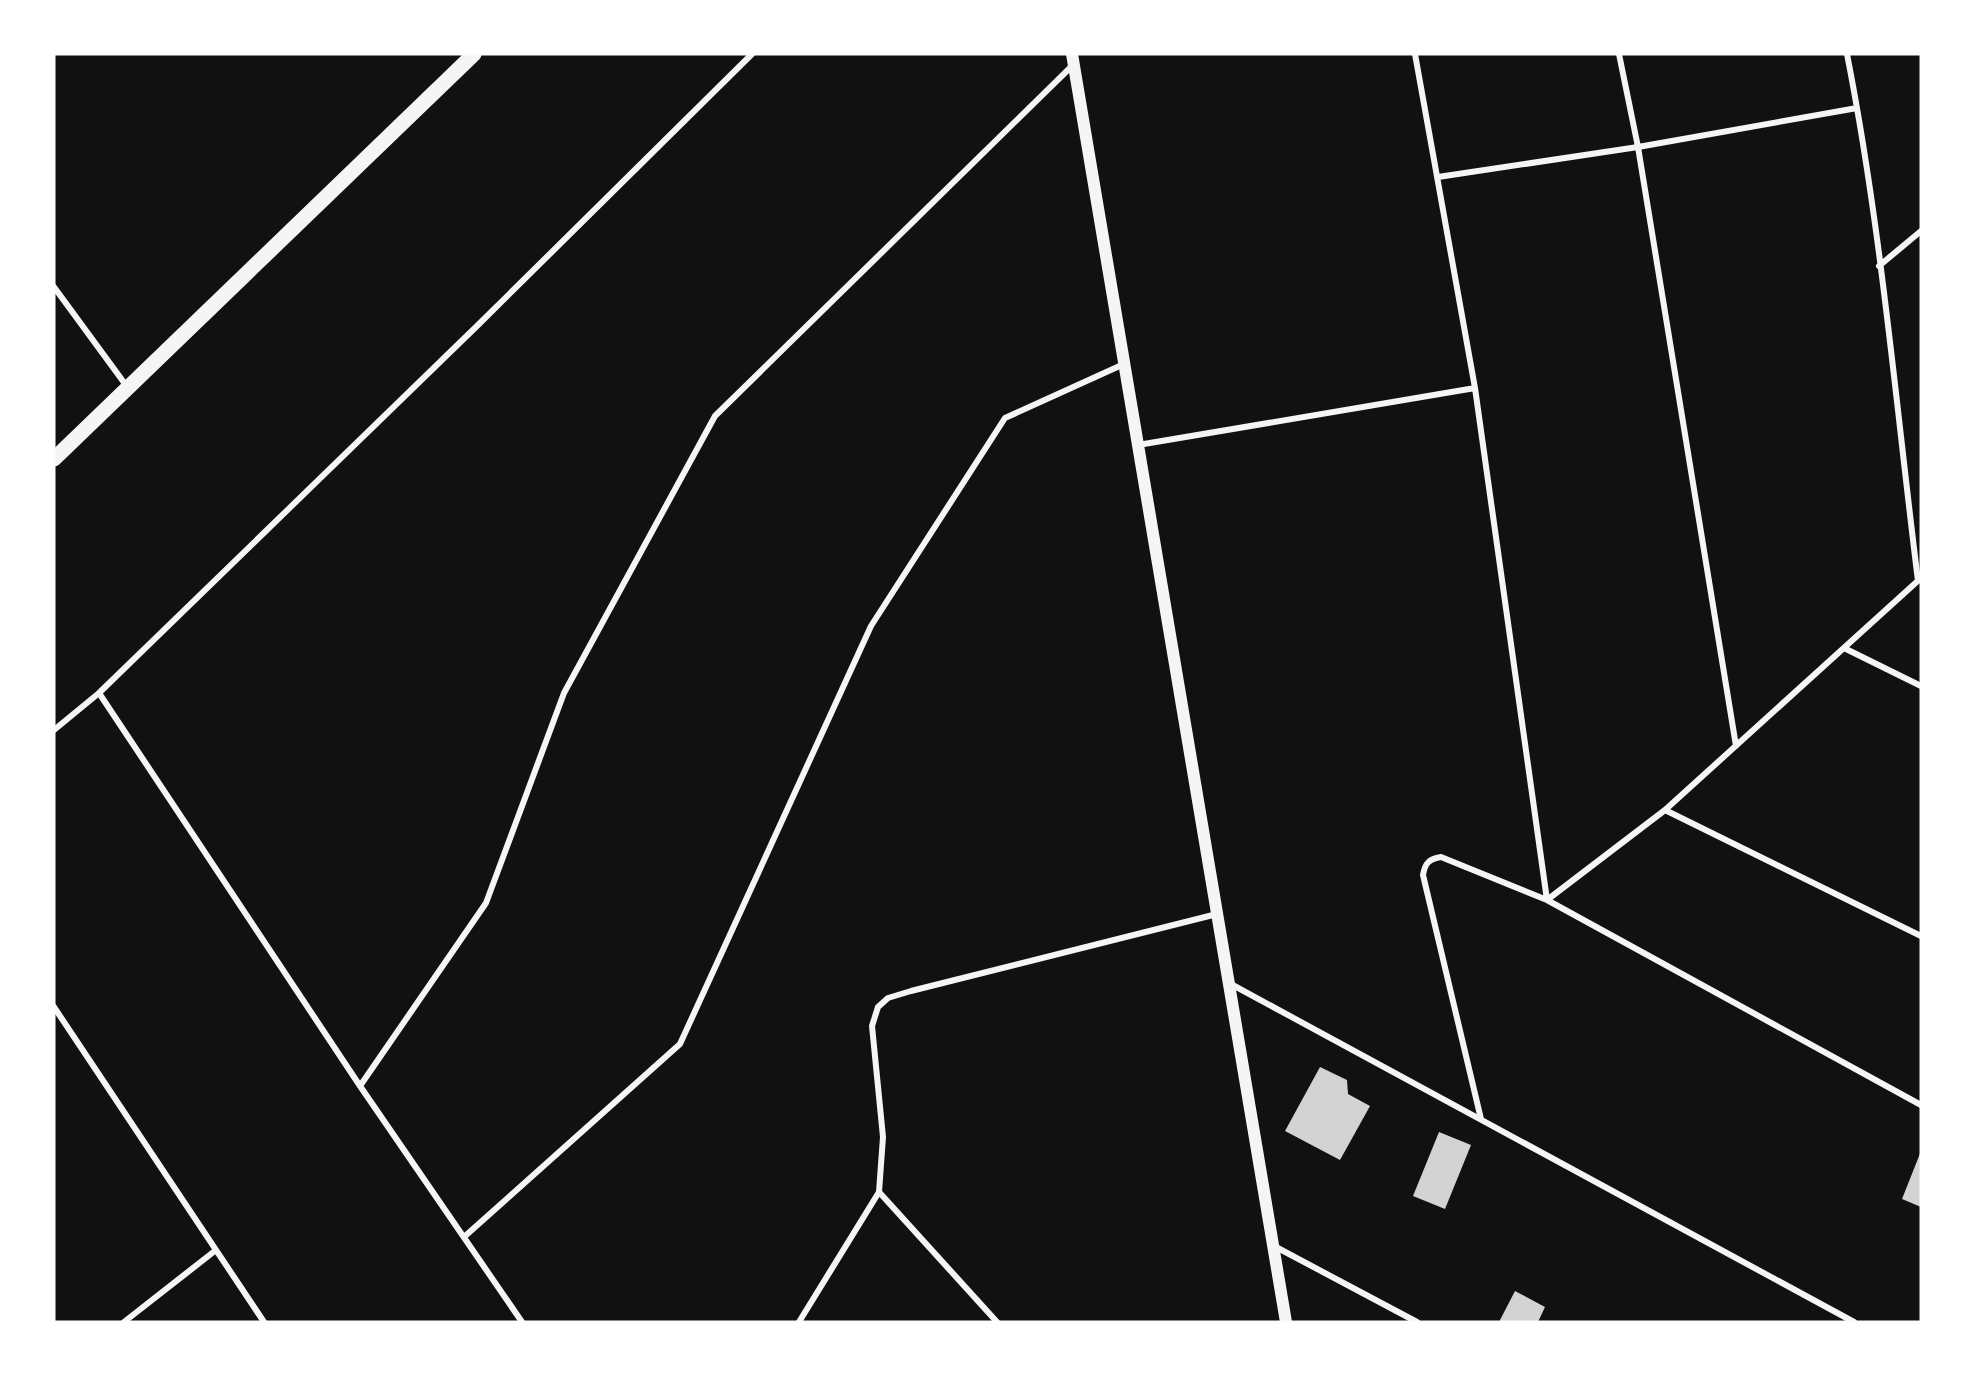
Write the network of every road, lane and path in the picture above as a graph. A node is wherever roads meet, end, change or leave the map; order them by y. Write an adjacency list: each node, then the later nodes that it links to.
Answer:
1 (474, 54): 14 (main road)
2 (752, 54): 21 (street)
3 (1415, 54): 9 (street)
4 (1620, 54): 8 (street)
5 (1847, 54): 7 (street)
6 (1073, 59): 13 (main road); 30 (street)
7 (1857, 108): 8 (street); 11 (street)
8 (1638, 147): 9 (street); 23 (street)
9 (1438, 177): 15 (street)
10 (1921, 231): 11 (street)
11 (1879, 266): 18 (street)
12 (54, 287): 14 (street)
13 (1125, 363): 16 (main road); 34 (street)
14 (129, 388): 17 (main road)
15 (1475, 388): 16 (street); 25 (street)
16 (1138, 445): 26 (main road)
17 (54, 459)
18 (1920, 579): 19 (street)
19 (1844, 648): 20 (street); 23 (street)
20 (1921, 686)
21 (99, 693): 22 (street); 30 (street)
22 (54, 730)
23 (1736, 746): 24 (street)
24 (1665, 810): 25 (street); 27 (street)
25 (1547, 900): 31 (street); 32 (street)
26 (1217, 913): 28 (main road); 33 (street)
27 (1921, 936)
28 (1229, 982): 32 (street); 35 (main road)
29 (54, 1007): 36 (street)
30 (360, 1086): 34 (street)
31 (1921, 1105)
32 (1481, 1119): 44 (street)
33 (879, 1192): 40 (street); 41 (street)
34 (464, 1237): 39 (street)
35 (1273, 1246): 42 (main road); 43 (street)
36 (216, 1250): 37 (street); 38 (street)
37 (124, 1322)
38 (264, 1322)
39 (522, 1322)
40 (800, 1322)
41 (997, 1322)
42 (1286, 1322)
43 (1417, 1322)
44 (1854, 1322)

